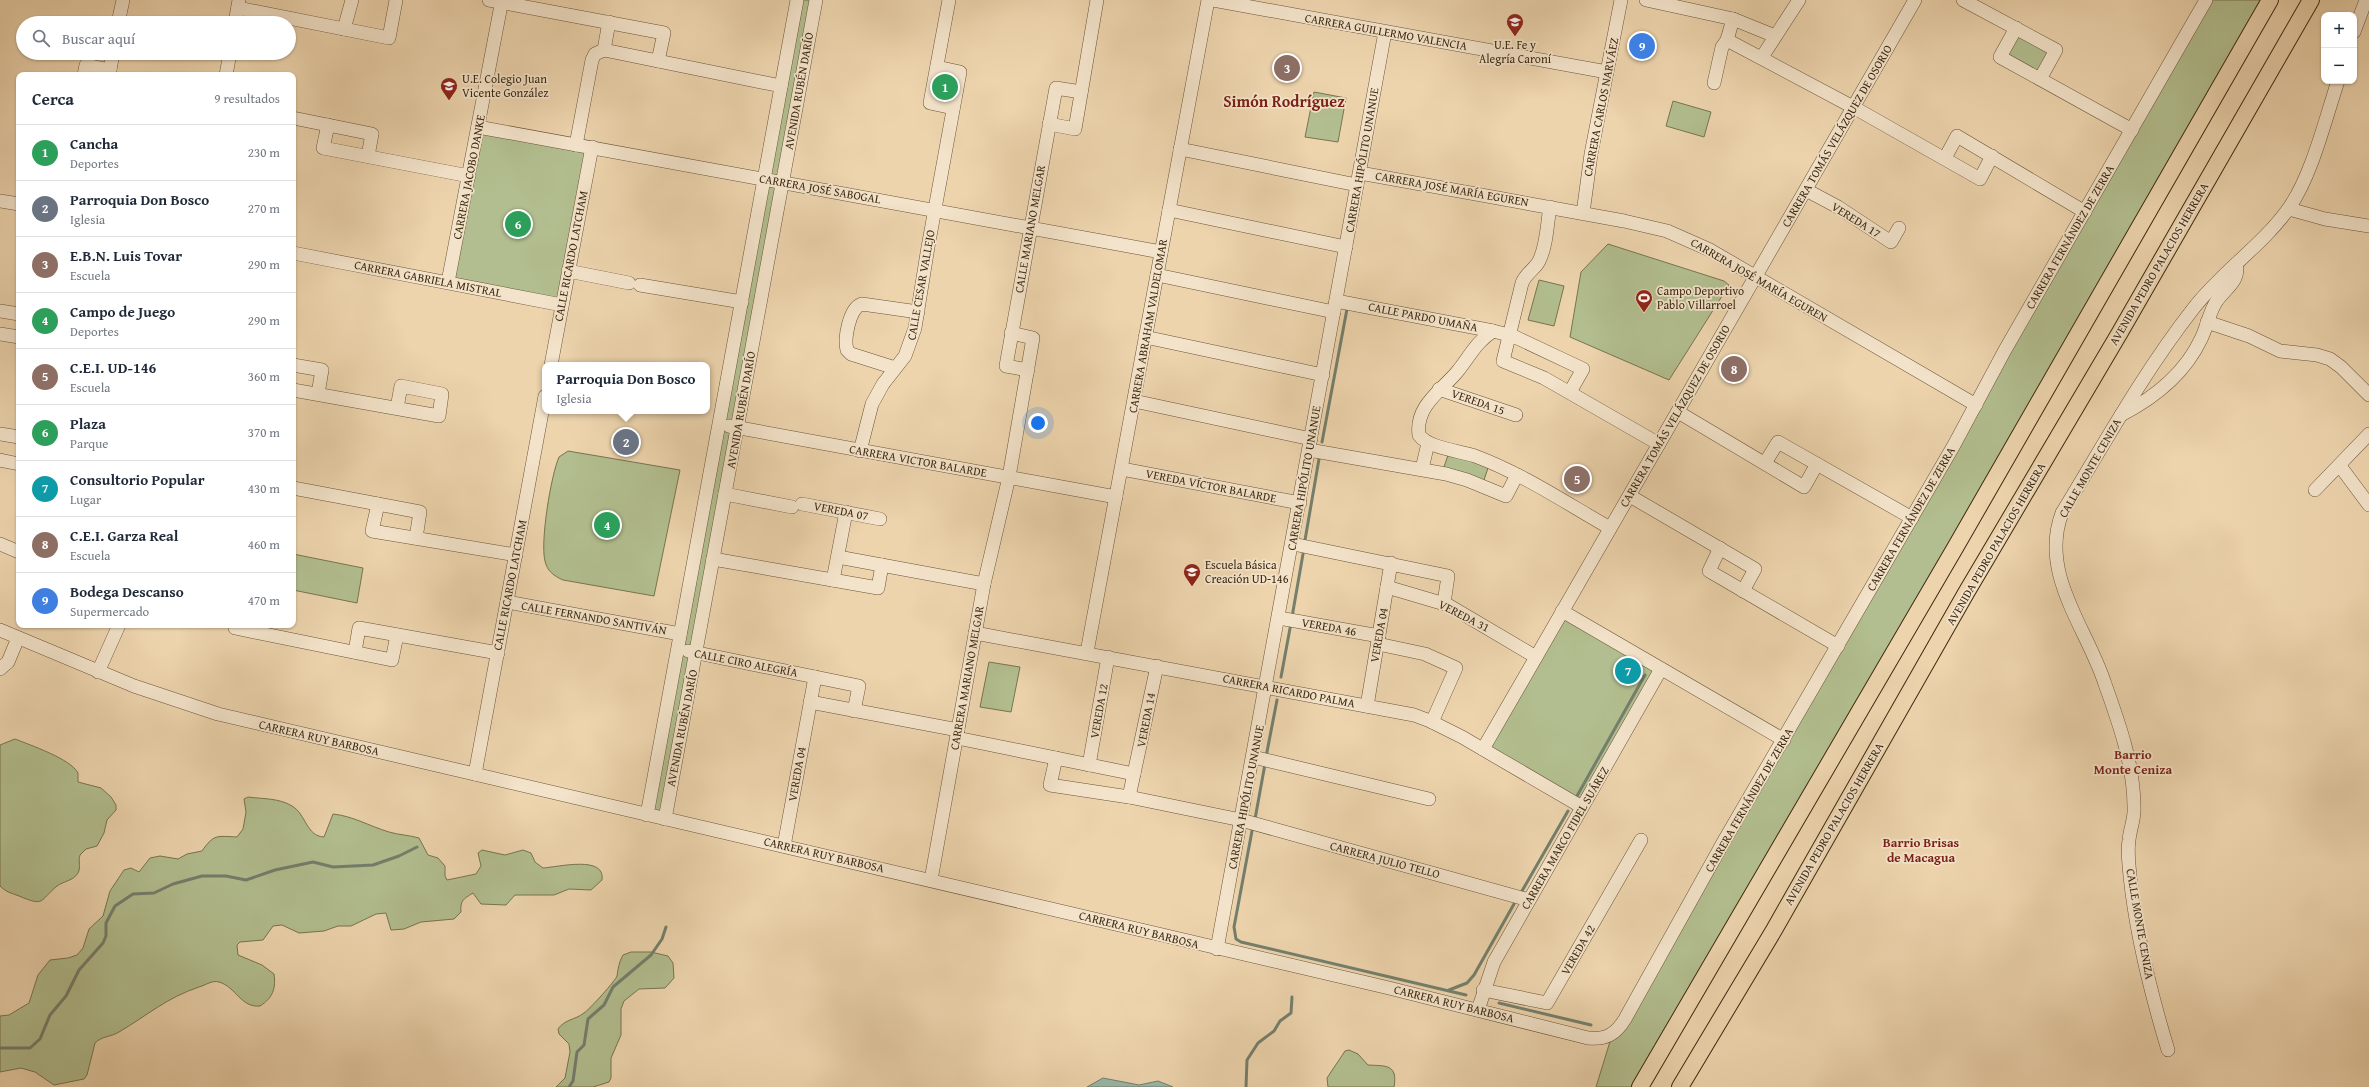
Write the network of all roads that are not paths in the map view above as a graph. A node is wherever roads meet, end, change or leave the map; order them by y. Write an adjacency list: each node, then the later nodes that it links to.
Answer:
1 (123, 0): 21 (street)
2 (352, 0): 29 (street)
3 (396, 0): 29 (street)
4 (796, 0): 46 (street, AVENIDA RUBÉN DARÍO)
5 (816, 0): 64 (street, AVENIDA RUBÉN DARÍO)
6 (949, 0): 38 (street)
7 (1097, 0): 47 (street)
8 (1208, 0): 57 (street, CARRERA ABRAHAM VALDELOMAR)
9 (1213, 0): 30 (street, CARRERA GUILLERMO VALENCIA)
10 (1621, 0): 42 (street, CARRERA CARLOS NARVÁEZ)
11 (1646, 0): 25 (street)
12 (1799, 0): 31 (street)
13 (1915, 0): 48 (street, CARRERA TOMÁS VELÁZQUEZ DE OSORIO)
14 (1964, 0): 28 (street)
15 (2205, 0): 54 (street, CARRERA FERNÁNDEZ DE ZERRA)
16 (2270, 0): 213 (main road)
17 (2311, 0): 214 (main road, AVENIDA PEDRO PALACIOS HERRERA)
18 (2366, 0): 27 (street)
19 (497, 1): 26 (street); 53 (street, CARRERA JACOBO DANKE)
20 (239, 4): 22 (street); 23 (street)
21 (120, 16)
22 (236, 16)
23 (289, 16)
24 (296, 18): 29 (street)
25 (1733, 19): 31 (street); 32 (street)
26 (609, 22): 33 (street); 37 (street)
27 (2357, 24)
28 (2016, 28): 43 (street); 43 (street)
29 (344, 29)
30 (1385, 32): 42 (street, CARRERA GUILLERMO VALENCIA); 63 (street, CARRERA HIPÓLITO UNANUE)
31 (1775, 36): 34 (street)
32 (1727, 40): 34 (street); 44 (street)
33 (604, 50): 37 (street); 55 (street)
34 (1762, 57): 48 (street)
35 (112, 60): 40 (street)
36 (229, 60): 41 (street)
37 (658, 61): 46 (street)
38 (936, 67): 49 (street); 49 (street, CALLE CESAR VALLEJO)
39 (85, 72): 40 (street)
40 (109, 72)
41 (227, 72)
42 (1607, 72): 73 (street, CARRERA CARLOS NARVÁEZ)
43 (2040, 79): 54 (street)
44 (1714, 83)
45 (2337, 84): 69 (street, CALLE MONTE CENIZA)
46 (781, 86): 62 (street, AVENIDA RUBÉN DARÍO)
47 (1081, 92): 51 (street, CALLE MARIANO MELGAR); 51 (street)
48 (1853, 107): 60 (street); 65 (street, CARRERA TOMÁS VELÁZQUEZ DE OSORIO)
49 (953, 108): 70 (street, CALLE CESAR VALLEJO)
50 (296, 119): 52 (street)
51 (1049, 124): 75 (street, CALLE MARIANO MELGAR)
52 (328, 125): 58 (street); 58 (street)
53 (478, 127): 55 (street, CARRERA JOSÉ SABOGAL); 61 (street, CARRERA JACOBO DANKE)
54 (2132, 130): 72 (street, CARRERA FERNÁNDEZ DE ZERRA)
55 (576, 145): 56 (street, CARRERA JOSÉ SABOGAL)
56 (592, 148): 62 (street, CARRERA JOSÉ SABOGAL); 81 (street, CALLE RICARDO LATCHAM)
57 (1180, 149): 63 (street, CARRERA JOSÉ MARÍA EGUREN); 71 (street, CARRERA ABRAHAM VALDELOMAR)
58 (368, 156): 61 (street)
59 (1992, 156): 60 (street); 60 (street); 72 (street)
60 (1945, 158)
61 (469, 176): 84 (street, CARRERA JACOBO DANKE)
62 (764, 179): 64 (street, CARRERA JOSÉ SABOGAL); 85 (street, AVENIDA RUBÉN DARÍO)
63 (1358, 179): 68 (street, CARRERA JOSÉ MARÍA EGUREN); 77 (street, CARRERA HIPÓLITO UNANUE)
64 (783, 182): 70 (street, CARRERA JOSÉ SABOGAL); 116 (street, AVENIDA RUBÉN DARÍO)
65 (1806, 190): 76 (street, VEREDA 17); 83 (street, CARRERA TOMÁS VELÁZQUEZ DE OSORIO)
66 (0, 201): 67 (street)
67 (16, 204)
68 (1550, 207): 73 (street, CARRERA JOSÉ MARÍA EGUREN); 95 (street)
69 (2289, 209): 74 (street); 80 (street, CALLE MONTE CENIZA)
70 (934, 210): 75 (street, CARRERA JOSÉ SABOGAL); 89 (street, CALLE CESAR VALLEJO)
71 (1169, 210): 77 (street); 78 (street, CARRERA ABRAHAM VALDELOMAR)
72 (2085, 212): 109 (street, CARRERA FERNÁNDEZ DE ZERRA)
73 (1583, 213): 83 (street, CARRERA JOSÉ MARÍA EGUREN)
74 (2369, 226)
75 (1030, 228): 78 (street, CARRERA JOSÉ SABOGAL); 94 (street, CALLE MARIANO MELGAR)
76 (1899, 228)
77 (1346, 247): 87 (street, CARRERA HIPÓLITO UNANUE)
78 (1161, 252): 82 (street, CARRERA ABRAHAM VALDELOMAR)
79 (296, 254): 84 (street, CARRERA GABRIELA MISTRAL)
80 (2236, 264): 91 (street); 114 (street, CALLE MONTE CENIZA)
81 (568, 271): 85 (street); 86 (street, CALLE RICARDO LATCHAM)
82 (1157, 275): 87 (street, CALLE PARDO UMAÑA); 97 (street, CARRERA ABRAHAM VALDELOMAR)
83 (1756, 277): 109 (street, CARRERA JOSÉ MARÍA EGUREN); 112 (street, CARRERA TOMÁS VELÁZQUEZ DE OSORIO)
84 (448, 282): 86 (street, CARRERA GABRIELA MISTRAL)
85 (742, 302): 115 (street, AVENIDA RUBÉN DARÍO)
86 (562, 305): 98 (street, CALLE RICARDO LATCHAM)
87 (1335, 307): 92 (street, CALLE PARDO UMAÑA); 102 (street, CARRERA HIPÓLITO UNANUE)
88 (0, 311): 90 (street)
89 (918, 312): 100 (street, CALLE CESAR VALLEJO); 100 (street)
90 (16, 314)
91 (2207, 322): 107 (street); 114 (street)
92 (1494, 331): 95 (street, CALLE PARDO UMAÑA); 103 (street)
93 (0, 334): 96 (street)
94 (1011, 334): 101 (street); 101 (street, CALLE MARIANO MELGAR)
95 (1510, 336): 105 (street); 105 (street, CALLE PARDO UMAÑA)
96 (16, 337)
97 (1145, 337): 102 (street); 108 (street, CARRERA ABRAHAM VALDELOMAR)
98 (552, 362)
99 (296, 366): 106 (street)
100 (895, 368): 123 (street, CALLE CESAR VALLEJO)
101 (1028, 370): 132 (street)
102 (1323, 375): 121 (street, CARRERA HIPÓLITO UNANUE)
103 (1439, 389): 113 (street, VEREDA 15); 120 (street)
104 (296, 390): 106 (street)
105 (1570, 392): 122 (street)
106 (318, 394): 110 (street)
107 (2369, 394)
108 (1134, 401): 121 (street); 129 (street, CARRERA ABRAHAM VALDELOMAR)
109 (1976, 404): 142 (street, CARRERA FERNÁNDEZ DE ZERRA)
110 (397, 408)
111 (542, 412): 150 (street, CALLE RICARDO LATCHAM)
112 (1678, 412): 122 (street, CARRERA TOMÁS VELÁZQUEZ DE OSORIO); 126 (street)
113 (1516, 415)
114 (2121, 415): 212 (street, CALLE MONTE CENIZA)
115 (719, 424): 116 (street, CARRERA VICTOR BALARDE); 168 (street, AVENIDA RUBÉN DARÍO)
116 (737, 428): 123 (street, CARRERA VICTOR BALARDE); 135 (street, AVENIDA RUBÉN DARÍO)
117 (0, 434): 119 (street)
118 (2369, 434): 128 (street)
119 (16, 437)
120 (1428, 443): 130 (street); 131 (street)
121 (1310, 444): 130 (street); 138 (street, CARRERA HIPÓLITO UNANUE)
122 (1659, 444): 136 (street, CARRERA TOMÁS VELÁZQUEZ DE OSORIO)
123 (860, 451): 132 (street, CARRERA VICTOR BALARDE)
124 (0, 460): 125 (street)
125 (16, 463)
126 (1765, 463): 127 (street); 127 (street)
127 (1817, 464): 142 (street)
128 (2340, 466): 134 (street); 140 (street)
129 (1122, 469): 137 (street, CARRERA ABRAHAM VALDELOMAR); 138 (street, VEREDA VÍCTOR BALARDE)
130 (1422, 469): 131 (street)
131 (1517, 475): 144 (street)
132 (1009, 477): 137 (street, CARRERA VICTOR BALARDE); 156 (street, CARRERA MARIANO MELGAR)
133 (296, 489): 139 (street)
134 (2316, 490)
135 (725, 494): 141 (street, VEREDA 07); 152 (street, AVENIDA RUBÉN DARÍO)
136 (1630, 496): 144 (street, CARRERA TOMÁS VELÁZQUEZ DE OSORIO); 148 (street)
137 (1116, 497): 175 (street, CARRERA ABRAHAM VALDELOMAR)
138 (1300, 503): 147 (street, CARRERA HIPÓLITO UNANUE)
139 (378, 504): 145 (street); 145 (street)
140 (2369, 505)
141 (846, 512): 143 (street, VEREDA 07); 151 (street)
142 (1912, 518): 172 (street, CARRERA FERNÁNDEZ DE ZERRA)
143 (880, 519)
144 (1610, 528): 161 (street, CARRERA TOMÁS VELÁZQUEZ DE OSORIO)
145 (416, 538): 150 (street)
146 (0, 544): 149 (street)
147 (1293, 544): 153 (street); 162 (street, CARRERA HIPÓLITO UNANUE)
148 (1720, 548): 158 (street); 158 (street)
149 (16, 551)
150 (516, 555): 159 (street, CALLE RICARDO LATCHAM)
151 (838, 557): 154 (street); 155 (street)
152 (713, 559): 155 (street); 177 (street, AVENIDA RUBÉN DARÍO)
153 (1391, 563): 157 (street, VEREDA 04); 160 (street)
154 (882, 565): 155 (street); 156 (street)
155 (833, 580)
156 (984, 584): 167 (street, CARRERA MARIANO MELGAR)
157 (1387, 587): 160 (street, VEREDA 31); 171 (street, VEREDA 04)
158 (1743, 591): 172 (street)
159 (507, 602): 168 (street, CALLE FERNANDO SANTIVÁN); 176 (street, CALLE RICARDO LATCHAM)
160 (1444, 603): 179 (street, VEREDA 31)
161 (1562, 611): 179 (street, CARRERA TOMÁS VELÁZQUEZ DE OSORIO); 182 (street)
162 (1287, 619): 171 (street, VEREDA 46); 185 (street, CARRERA HIPÓLITO UNANUE)
163 (118, 628): 183 (street)
164 (235, 628): 166 (street)
165 (0, 630): 170 (street, CARRERA RUY BARBOSA)
166 (277, 631): 174 (street)
167 (975, 633): 175 (street, CARRERA RICARDO PALMA); 190 (street, CARRERA MARIANO MELGAR)
168 (680, 634): 173 (street, AVENIDA RUBÉN DARÍO)
169 (397, 635): 174 (street); 174 (street); 176 (street)
170 (18, 638): 181 (street); 183 (street, CARRERA RUY BARBOSA)
171 (1378, 640): 187 (street, VEREDA 04); 189 (street, VEREDA 46)
172 (1838, 646): 191 (street, CARRERA FERNÁNDEZ DE ZERRA)
173 (678, 649): 177 (street, CALLE CIRO ALEGRÍA); 201 (street, AVENIDA RUBÉN DARÍO)
174 (355, 652)
175 (1087, 652): 178 (street, CARRERA RICARDO PALMA)
176 (498, 653): 196 (street, CALLE RICARDO LATCHAM)
177 (696, 653): 184 (street, CALLE CIRO ALEGRÍA); 202 (street, AVENIDA RUBÉN DARÍO)
178 (1108, 657): 180 (street, CARRERA RICARDO PALMA); 195 (street, VEREDA 12)
179 (1536, 657): 192 (street, CARRERA TOMÁS VELÁZQUEZ DE OSORIO)
180 (1157, 666): 185 (street, CARRERA RICARDO PALMA); 197 (street, VEREDA 14)
181 (0, 669)
182 (1661, 669): 191 (street); 200 (street, CARRERA MARCO FIDEL SUÁREZ)
183 (98, 672): 196 (street, CARRERA RUY BARBOSA)
184 (815, 677): 186 (street, CALLE CIRO ALEGRÍA); 188 (street, CALLE CIRO ALEGRÍA)
185 (1266, 686): 187 (street, CARRERA RICARDO PALMA); 194 (street, CARRERA HIPÓLITO UNANUE)
186 (810, 702): 188 (street); 205 (street, VEREDA 04)
187 (1367, 706): 189 (street, CARRERA RICARDO PALMA)
188 (854, 711): 190 (street)
189 (1432, 722): 192 (street, CARRERA RICARDO PALMA)
190 (957, 734): 193 (street); 206 (street, CARRERA MARIANO MELGAR)
191 (1784, 740): 211 (street, CARRERA FERNÁNDEZ DE ZERRA)
192 (1483, 749): 200 (street, CARRERA RICARDO PALMA)
193 (1056, 758): 195 (street); 198 (street, CARRERA JULIO TELLO)
194 (1261, 759): 199 (street); 203 (street, CARRERA HIPÓLITO UNANUE)
195 (1089, 765): 197 (street)
196 (474, 774): 201 (street, CARRERA RUY BARBOSA)
197 (1134, 774): 198 (street, VEREDA 14)
198 (1129, 797): 203 (street, CARRERA JULIO TELLO)
199 (1428, 798)
200 (1582, 807): 207 (street, CARRERA MARCO FIDEL SUÁREZ)
201 (647, 815): 202 (street, CARRERA RUY BARBOSA)
202 (665, 820): 205 (street, CARRERA RUY BARBOSA)
203 (1241, 820): 207 (street, CARRERA JULIO TELLO); 208 (street, CARRERA HIPÓLITO UNANUE)
204 (1641, 840): 209 (street, VEREDA 42)
205 (784, 846): 206 (street, CARRERA RUY BARBOSA)
206 (931, 880): 208 (street, CARRERA RUY BARBOSA)
207 (1529, 900): 209 (street, CARRERA MARCO FIDEL SUÁREZ)
208 (1217, 949): 210 (street, CARRERA RUY BARBOSA)
209 (1483, 990): 210 (street, CARRERA MARCO FIDEL SUÁREZ)
210 (1478, 1010): 211 (street, CARRERA RUY BARBOSA)
211 (1612, 1035)
212 (2168, 1050)
213 (1640, 1087)
214 (1680, 1087)

